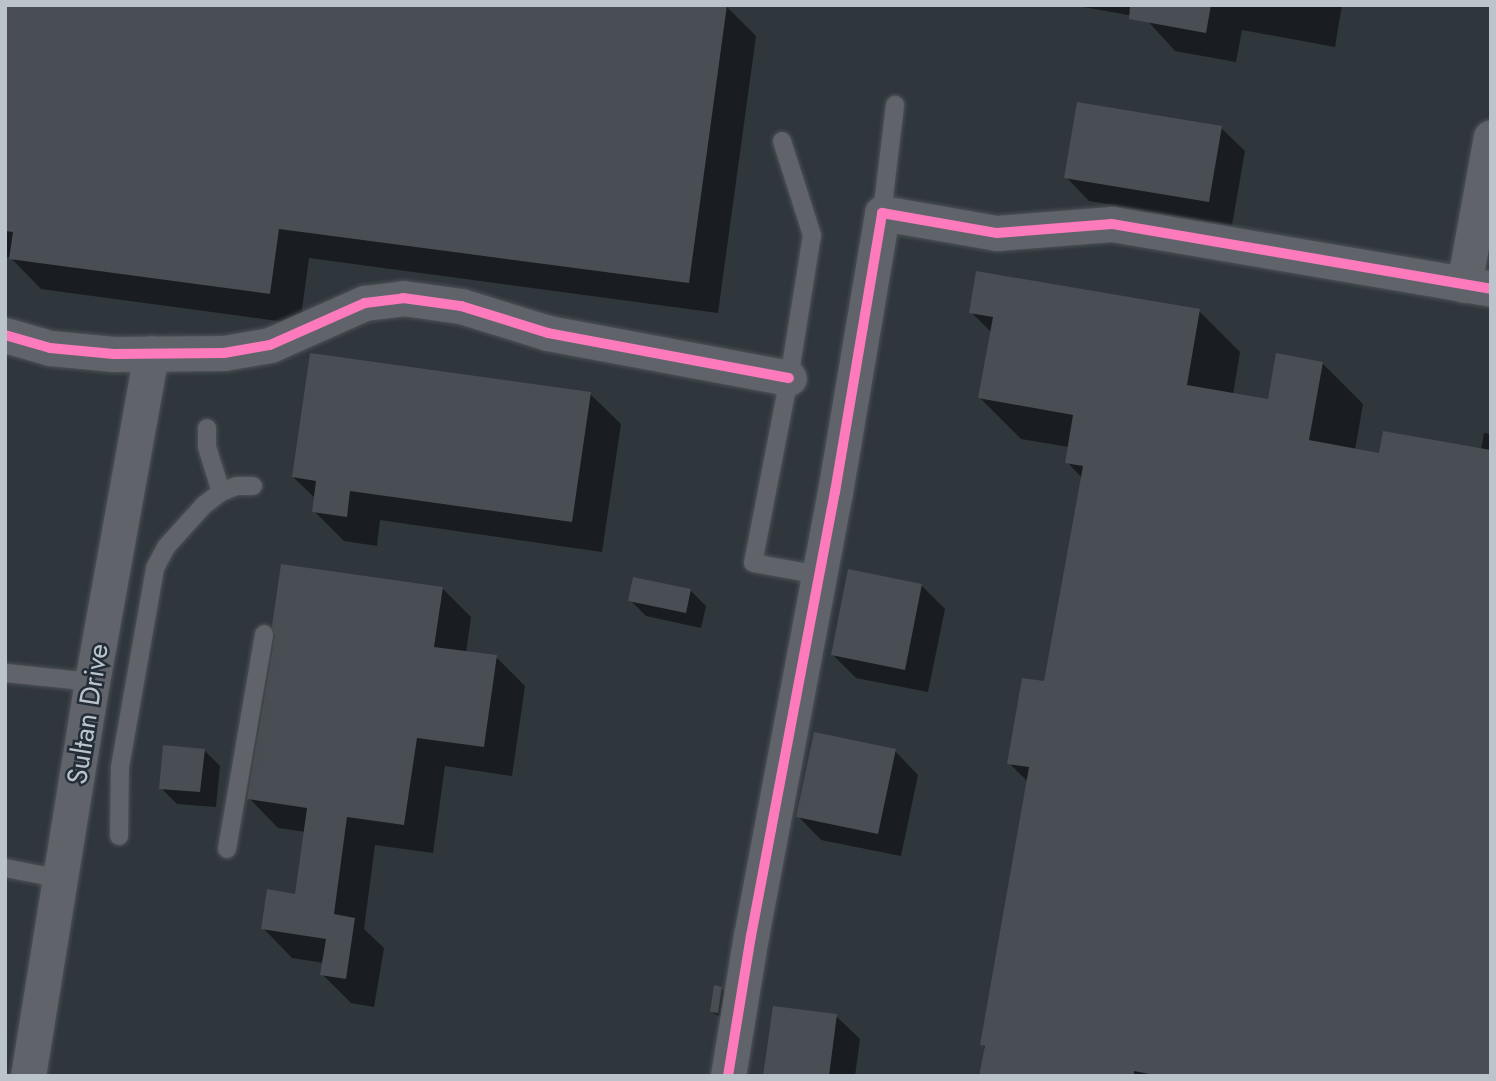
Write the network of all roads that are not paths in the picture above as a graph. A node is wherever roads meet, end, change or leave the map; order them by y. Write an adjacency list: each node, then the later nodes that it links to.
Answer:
1 (895, 105): 4 (lane)
2 (1491, 137): 5 (street)
3 (782, 141): 8 (lane)
4 (882, 213): 5 (street); 12 (street)
5 (1478, 287)
6 (5, 335): 7 (street)
7 (151, 352): 8 (street); 15 (street, Sultan Drive)
8 (789, 378): 12 (lane)
9 (207, 428): 11 (lane)
10 (253, 486): 11 (lane)
11 (221, 492): 16 (lane)
12 (819, 575): 21 (street)
13 (264, 634): 17 (lane)
14 (5, 673): 15 (lane)
15 (92, 682): 19 (street, Sultan Drive)
16 (119, 836)
17 (227, 849)
18 (5, 868): 19 (lane)
19 (62, 879): 20 (street, Sultan Drive)
20 (28, 1076)
21 (728, 1076)

